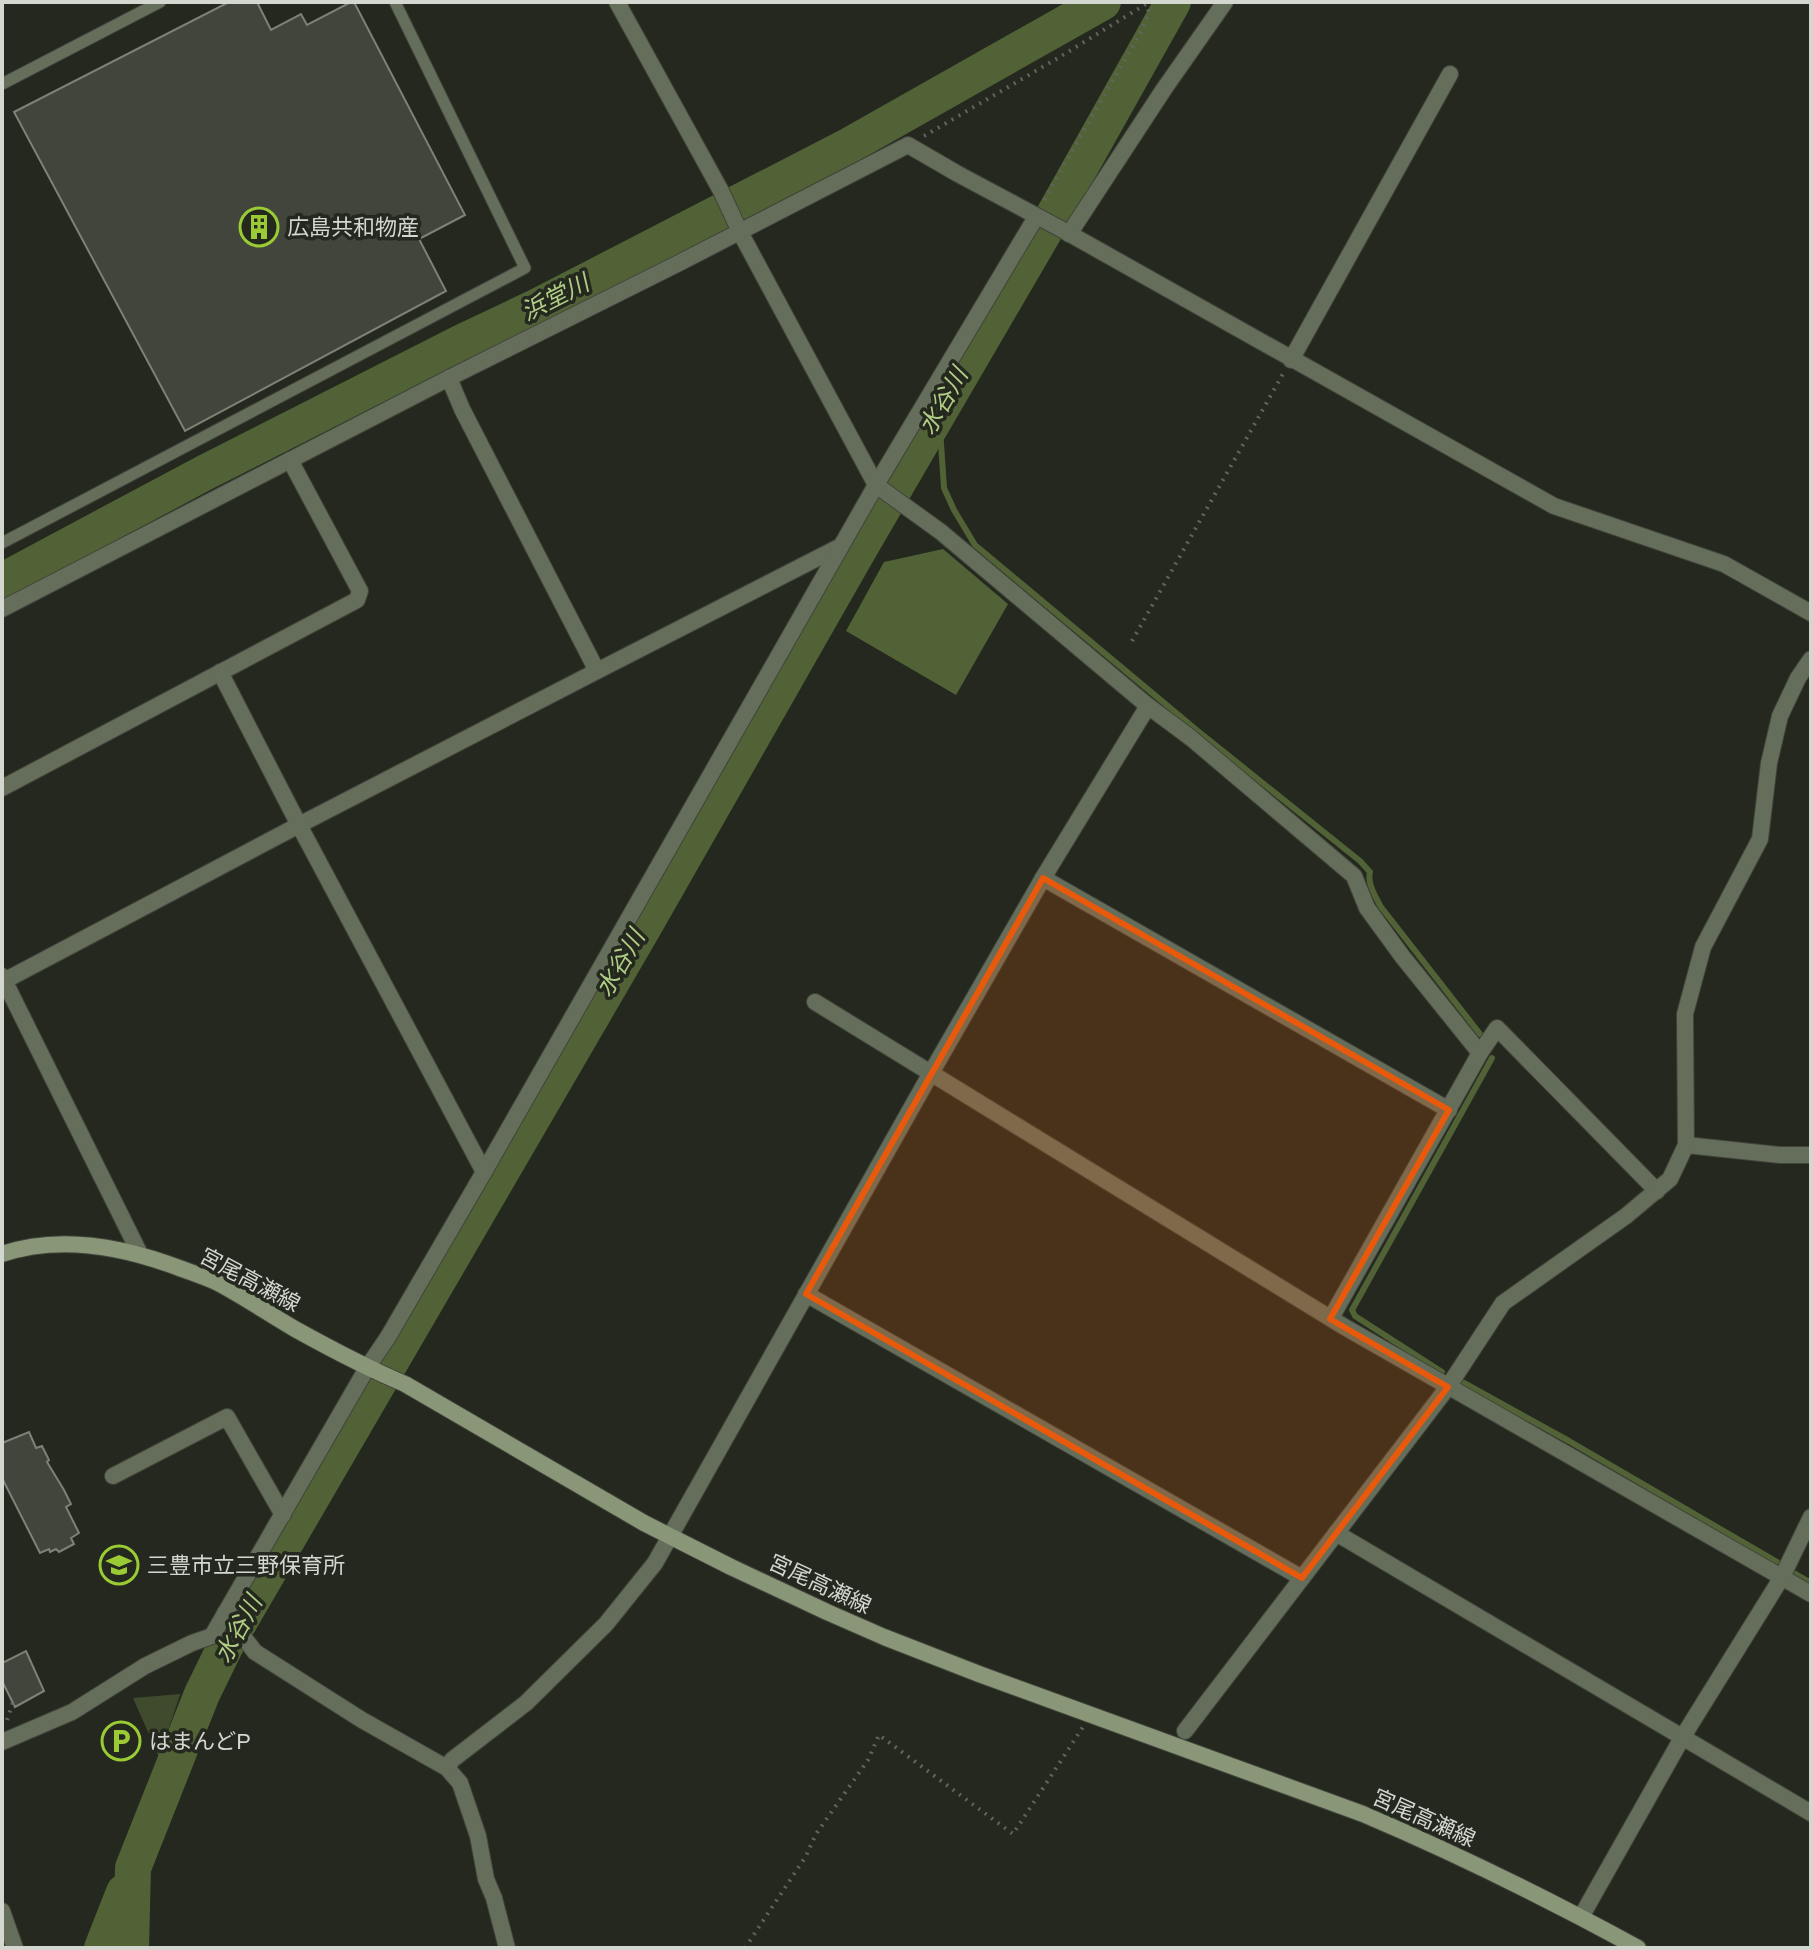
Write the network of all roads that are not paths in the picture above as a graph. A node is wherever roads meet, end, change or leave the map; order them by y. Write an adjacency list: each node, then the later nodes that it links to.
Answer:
1 (160, 2): 6 (lane)
2 (395, 2): 14 (lane)
3 (617, 2): 8 (street)
4 (1225, 2): 9 (street)
5 (1450, 74): 10 (street)
6 (2, 84)
7 (1038, 217): 8 (street); 9 (street); 13 (street)
8 (738, 227): 11 (street); 13 (street)
9 (1065, 232): 10 (street)
10 (1291, 360): 17 (street)
11 (449, 378): 12 (street); 19 (street)
12 (290, 460): 16 (street); 20 (street)
13 (880, 488): 15 (street); 21 (street)
14 (2, 543)
15 (843, 545): 19 (street); 32 (street)
16 (2, 609)
17 (1811, 613)
18 (1811, 659): 30 (street)
19 (597, 671): 23 (street)
20 (220, 672): 22 (street); 23 (street)
21 (1148, 706): 24 (street); 27 (street)
22 (2, 788)
23 (299, 825): 25 (street); 32 (street)
24 (1043, 878): 28 (street); 29 (street)
25 (3, 980): 35 (street)
26 (815, 1002): 28 (street)
27 (1480, 1053): 29 (street); 33 (street)
28 (931, 1073): 36 (street); 37 (street)
29 (1449, 1110): 37 (street)
30 (1686, 1145): 31 (street); 33 (street)
31 (1811, 1155)
32 (484, 1172): 38 (street)
33 (1657, 1191): 39 (street)
34 (2, 1254): 35 (main road, 宮尾高瀬線)
35 (140, 1254): 38 (main road, 宮尾高瀬線)
36 (806, 1294): 44 (street); 46 (street)
37 (1331, 1318): 39 (street)
38 (368, 1368): 41 (street); 44 (main road, 宮尾高瀬線)
39 (1448, 1387): 43 (street); 45 (street)
40 (113, 1476): 41 (street)
41 (283, 1515): 48 (street)
42 (1811, 1517): 45 (street)
43 (1336, 1533): 46 (street); 50 (street)
44 (670, 1536): 52 (street); 55 (main road, 宮尾高瀬線)
45 (1782, 1577): 47 (street); 50 (street)
46 (1302, 1578): 49 (street)
47 (1811, 1594)
48 (225, 1614): 51 (street); 52 (street)
49 (1185, 1731)
50 (1682, 1738): 53 (street); 55 (street)
51 (2, 1742)
52 (447, 1768): 57 (street)
53 (1811, 1813)
54 (2, 1911): 56 (street)
55 (1581, 1917): 58 (main road, 宮尾高瀬線)
56 (15, 1948)
57 (507, 1948)
58 (1638, 1948)

